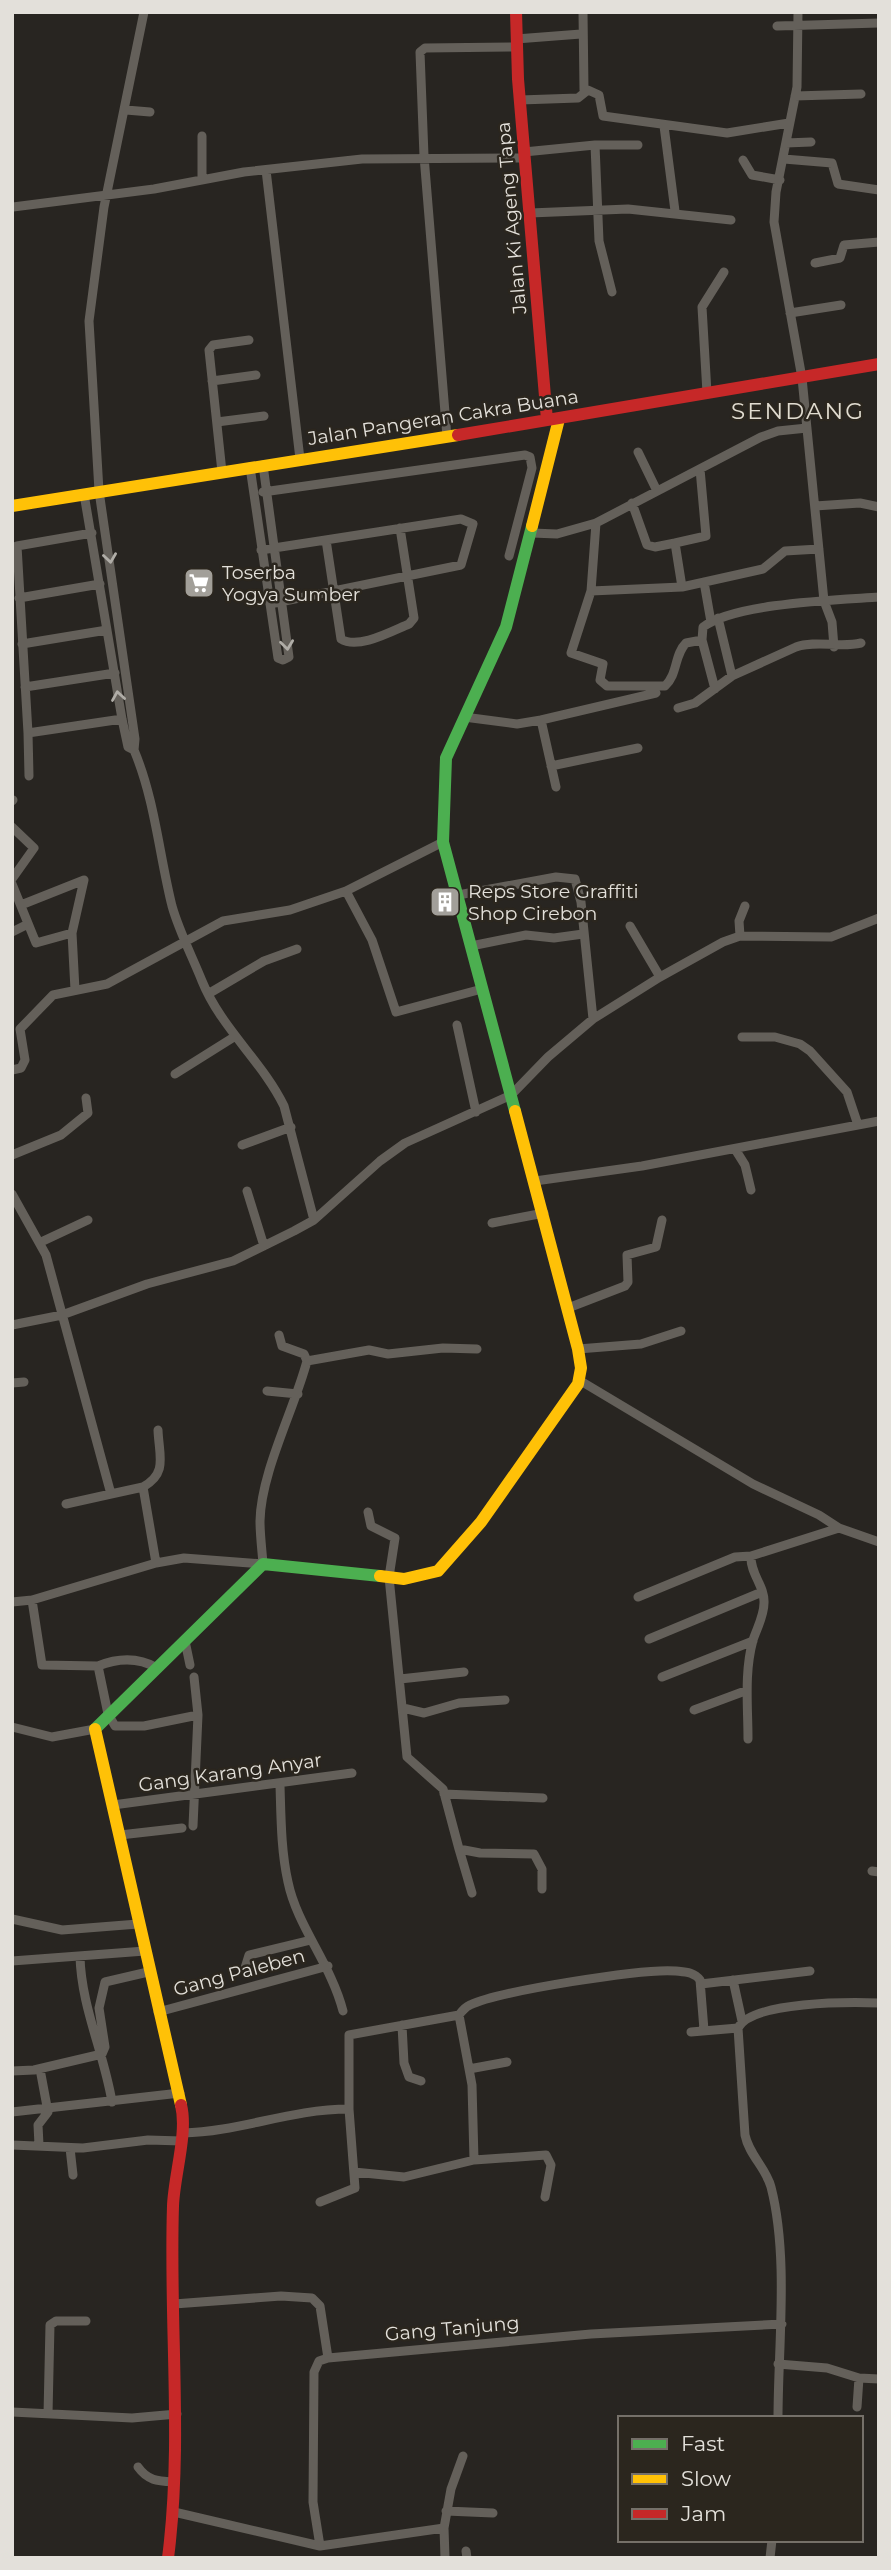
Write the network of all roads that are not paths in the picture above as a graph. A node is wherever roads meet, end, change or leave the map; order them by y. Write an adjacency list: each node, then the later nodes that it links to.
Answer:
1 (144, 12): 14 (street)
2 (516, 12): 9 (street, Jalan Ki Ageng Tapa)
3 (583, 12): 8 (street)
4 (798, 12): 7 (street)
5 (879, 23): 7 (street)
6 (776, 26): 7 (street)
7 (799, 27): 12 (street)
8 (581, 34): 9 (street); 10 (street)
9 (516, 43): 13 (street, Jalan Ki Ageng Tapa); 24 (street)
10 (583, 90): 13 (street); 17 (street)
11 (860, 94): 12 (street)
12 (795, 96): 16 (street)
13 (520, 100): 23 (street, Jalan Ki Ageng Tapa)
14 (126, 110): 15 (street); 31 (street)
15 (150, 112)
16 (789, 123): 17 (street); 20 (street)
17 (664, 125): 34 (street)
18 (202, 135): 28 (street)
19 (811, 142): 20 (street)
20 (786, 143): 25 (street)
21 (594, 145): 22 (street); 23 (street); 33 (street)
22 (638, 145)
23 (525, 155): 24 (street); 35 (street, Jalan Ki Ageng Tapa)
24 (424, 156): 27 (street); 53 (street)
25 (784, 159): 29 (street); 30 (street)
26 (743, 160): 29 (street)
27 (267, 170): 28 (street); 55 (street)
28 (202, 179): 31 (street)
29 (780, 180): 42 (street)
30 (879, 190)
31 (107, 196): 32 (street); 60 (street)
32 (13, 206)
33 (598, 211): 34 (street); 35 (street); 40 (street)
34 (674, 211): 36 (street)
35 (530, 213): 50 (street, Jalan Ki Ageng Tapa)
36 (731, 220)
37 (879, 242): 38 (street)
38 (815, 263)
39 (724, 272): 48 (street)
40 (612, 292)
41 (841, 305): 42 (street)
42 (790, 313): 46 (street)
43 (249, 340): 47 (street)
44 (879, 364): 46 (street, Jalan Pangeran Cakra Buana)
45 (256, 375): 47 (street)
46 (802, 378): 48 (street, Jalan Pangeran Cakra Buana); 52 (street)
47 (212, 381): 51 (street)
48 (707, 393): 50 (street, Jalan Pangeran Cakra Buana)
49 (264, 416): 51 (street)
50 (553, 419): 53 (street, Jalan Pangeran Cakra Buana); 66 (street, Jalan Ki Ageng Tapa)
51 (217, 422): 59 (street)
52 (807, 428): 58 (street); 69 (street)
53 (447, 437): 55 (street, Jalan Pangeran Cakra Buana)
54 (638, 452): 62 (street)
55 (300, 459): 56 (street, Jalan Pangeran Cakra Buana)
56 (263, 465): 57 (street, Jalan Pangeran Cakra Buana); 61 (street)
57 (250, 467): 59 (street, Jalan Pangeran Cakra Buana); 63 (street)
58 (700, 469): 62 (street); 76 (street)
59 (222, 472): 60 (street, Jalan Pangeran Cakra Buana)
60 (99, 491): 64 (street, Jalan Pangeran Cakra Buana); 109 (street, one-way to 109)
61 (267, 491): 63 (street); 65 (street); 77 (street)
62 (657, 491): 67 (street)
63 (254, 493): 79 (street)
64 (84, 494): 68 (street, Jalan Pangeran Cakra Buana); 73 (street)
65 (527, 494): 66 (street); 80 (street)
66 (541, 496): 74 (street, Jalan Ki Ageng Tapa)
67 (632, 503): 71 (street); 76 (street)
68 (12, 506)
69 (815, 506): 70 (street); 78 (street)
70 (879, 508)
71 (600, 521): 74 (street); 85 (street)
72 (400, 528): 75 (street); 81 (street); 81 (street)
73 (92, 533): 83 (street); 88 (street)
74 (532, 533): 104 (street, Jalan Ki Ageng Tapa)
75 (326, 540): 77 (street); 86 (street)
76 (675, 543): 84 (street)
77 (273, 548): 79 (street); 90 (street)
78 (819, 549): 82 (street); 89 (street)
79 (261, 550): 91 (street)
80 (509, 556)
81 (409, 574): 86 (street); 86 (street)
82 (704, 582): 84 (street); 92 (street)
83 (100, 584): 88 (street); 93 (street)
84 (682, 587): 85 (street)
85 (592, 591): 94 (street)
86 (334, 592): 90 (street)
87 (879, 597): 89 (street)
88 (19, 598): 96 (street)
89 (824, 601): 92 (street); 97 (street)
90 (281, 603): 91 (street); 91 (street, one-way to 91)
91 (270, 604)
92 (715, 620): 94 (street); 99 (street)
93 (107, 630): 96 (street); 98 (street)
94 (702, 640): 101 (street)
95 (861, 643): 97 (street)
96 (22, 644): 100 (street)
97 (834, 647): 99 (street)
98 (115, 673): 100 (street); 105 (street, one-way to 98)
99 (732, 676): 101 (street)
100 (25, 687): 107 (street)
101 (715, 689): 103 (street)
102 (656, 693): 106 (street)
103 (678, 708)
104 (464, 717): 106 (street); 114 (street, Jalan Ki Ageng Tapa)
105 (122, 719): 107 (street); 109 (street)
106 (541, 720): 110 (street)
107 (29, 733): 111 (street)
108 (638, 747): 110 (street)
109 (134, 750): 127 (street)
110 (551, 766): 112 (street)
111 (29, 776)
112 (555, 787)
113 (12, 827): 115 (street)
114 (443, 842): 116 (street); 117 (street, Jalan Ki Ageng Tapa)
115 (12, 882): 118 (street)
116 (346, 891): 127 (street); 131 (street)
117 (458, 895): 125 (street); 128 (street, Jalan Ki Ageng Tapa)
118 (21, 905): 121 (street); 124 (street)
119 (745, 906): 126 (street)
120 (879, 918): 126 (street)
121 (28, 924): 123 (street); 124 (street)
122 (630, 926): 130 (street)
123 (12, 932)
124 (72, 933): 132 (street)
125 (583, 934): 128 (street); 134 (street)
126 (740, 936): 130 (street)
127 (186, 941): 132 (street); 133 (street)
128 (471, 946): 131 (street, Jalan Ki Ageng Tapa)
129 (297, 949): 133 (street)
130 (660, 976): 134 (street)
131 (482, 989): 140 (street, Jalan Ki Ageng Tapa)
132 (75, 990): 138 (street)
133 (208, 994): 136 (street)
134 (593, 1019): 140 (street)
135 (457, 1025): 142 (street)
136 (234, 1037): 139 (street); 145 (street)
137 (743, 1037): 144 (street)
138 (12, 1070)
139 (175, 1074)
140 (511, 1095): 142 (street); 149 (street, Jalan Ki Ageng Tapa)
141 (86, 1098): 148 (street)
142 (476, 1112): 155 (street)
143 (879, 1121): 144 (street)
144 (858, 1125): 147 (street)
145 (291, 1127): 146 (street); 155 (street)
146 (242, 1145)
147 (736, 1149): 149 (street); 150 (street)
148 (12, 1155)
149 (535, 1181): 153 (street, Jalan Ki Ageng Tapa)
150 (751, 1190)
151 (247, 1191): 159 (street)
152 (12, 1194): 158 (street)
153 (544, 1213): 157 (street); 160 (street, Jalan Ki Ageng Tapa)
154 (88, 1220): 158 (street)
155 (314, 1220): 159 (street)
156 (662, 1220): 160 (street)
157 (492, 1223)
158 (41, 1242): 161 (street)
159 (264, 1246): 161 (street)
160 (568, 1307): 166 (street, Jalan Ki Ageng Tapa)
161 (62, 1314): 162 (street); 175 (street)
162 (12, 1325)
163 (681, 1331): 166 (street)
164 (279, 1335): 167 (street)
165 (477, 1349): 167 (street)
166 (578, 1349): 168 (street, Jalan Ki Ageng Tapa)
167 (307, 1361): 172 (street)
168 (579, 1380): 178 (street); 183 (street)
169 (24, 1382): 170 (street)
170 (12, 1383)
171 (267, 1391): 172 (street)
172 (298, 1394): 182 (street)
173 (158, 1430): 174 (street)
174 (143, 1487): 175 (street); 181 (street)
175 (111, 1494): 176 (street)
176 (66, 1504)
177 (368, 1512): 183 (street)
178 (839, 1528): 179 (street); 180 (street)
179 (879, 1542)
180 (751, 1556): 184 (street); 185 (street)
181 (156, 1563): 182 (street); 186 (street)
182 (263, 1564): 183 (street); 189 (street)
183 (389, 1577): 197 (street)
184 (762, 1592): 188 (street); 190 (street)
185 (638, 1597)
186 (32, 1600): 187 (street); 192 (street)
187 (12, 1602)
188 (649, 1639)
189 (185, 1641): 191 (street); 193 (street)
190 (753, 1641): 196 (street); 198 (street)
191 (190, 1665)
192 (98, 1666): 193 (street); 202 (street)
193 (157, 1668): 202 (street)
194 (464, 1672): 197 (street)
195 (194, 1677): 203 (street)
196 (662, 1677)
197 (400, 1679): 200 (street)
198 (745, 1690): 201 (street); 206 (street)
199 (505, 1700): 200 (street)
200 (403, 1707): 209 (street)
201 (694, 1710)
202 (108, 1714): 203 (street); 205 (street)
203 (198, 1715): 210 (street)
204 (12, 1727): 205 (street)
205 (95, 1729): 212 (street)
206 (748, 1740)
207 (352, 1773): 208 (street, Gang Karang Anyar)
208 (280, 1785): 210 (street, Gang Karang Anyar); 221 (street)
209 (444, 1794): 211 (street); 216 (street)
210 (196, 1795): 212 (street, Gang Karang Anyar); 213 (street)
211 (543, 1797)
212 (113, 1805): 215 (street)
213 (193, 1826)
214 (182, 1828): 215 (street)
215 (120, 1835): 220 (street)
216 (459, 1849): 217 (street); 218 (street)
217 (542, 1889)
218 (472, 1893)
219 (12, 1919): 220 (street)
220 (138, 1924): 222 (street)
221 (311, 1940): 225 (street); 227 (street)
222 (145, 1951): 223 (street); 228 (street)
223 (80, 1956): 224 (street); 239 (street)
224 (12, 1961)
225 (328, 1966): 232 (street); 233 (street, Gang Paleben)
226 (810, 1970): 229 (street)
227 (244, 1971)
228 (148, 1972): 233 (street); 239 (street)
229 (733, 1980): 230 (street); 236 (street)
230 (701, 1984): 234 (street); 237 (street)
231 (879, 2003): 236 (street)
232 (343, 2011)
233 (158, 2012): 245 (street)
234 (458, 2015): 235 (street); 242 (street)
235 (402, 2025): 244 (street); 248 (street)
236 (740, 2025): 237 (street); 261 (street)
237 (704, 2030): 238 (street)
238 (691, 2032)
239 (102, 2053): 241 (street); 246 (street)
240 (507, 2062): 242 (street)
241 (40, 2069): 243 (street); 247 (street)
242 (470, 2069): 254 (street)
243 (12, 2071)
244 (421, 2081)
245 (180, 2093): 246 (street); 250 (street)
246 (112, 2102): 247 (street)
247 (46, 2106): 249 (street); 252 (street)
248 (349, 2109): 250 (street); 255 (street)
249 (12, 2112)
250 (182, 2137): 253 (street); 259 (street)
251 (12, 2145): 252 (street)
252 (39, 2145): 253 (street)
253 (70, 2148): 256 (street)
254 (474, 2160): 255 (street); 257 (street)
255 (354, 2172): 258 (street)
256 (73, 2175)
257 (545, 2197)
258 (320, 2202)
259 (174, 2304): 262 (street); 269 (street)
260 (86, 2321): 268 (street)
261 (782, 2324): 262 (street, Gang Tanjung); 263 (street)
262 (328, 2358): 278 (street)
263 (778, 2364): 264 (street); 270 (street)
264 (859, 2378): 265 (street); 266 (street)
265 (879, 2379)
266 (857, 2407)
267 (12, 2412): 268 (street)
268 (48, 2414): 269 (street)
269 (177, 2414): 273 (street)
270 (778, 2416)
271 (463, 2456): 274 (street)
272 (138, 2467): 273 (street)
273 (175, 2482): 275 (street)
274 (446, 2511): 276 (street); 277 (street)
275 (174, 2512): 278 (street); 279 (street)
276 (492, 2513)
277 (444, 2528): 278 (street); 280 (street)
278 (320, 2546)
279 (168, 2558)
280 (445, 2558)

